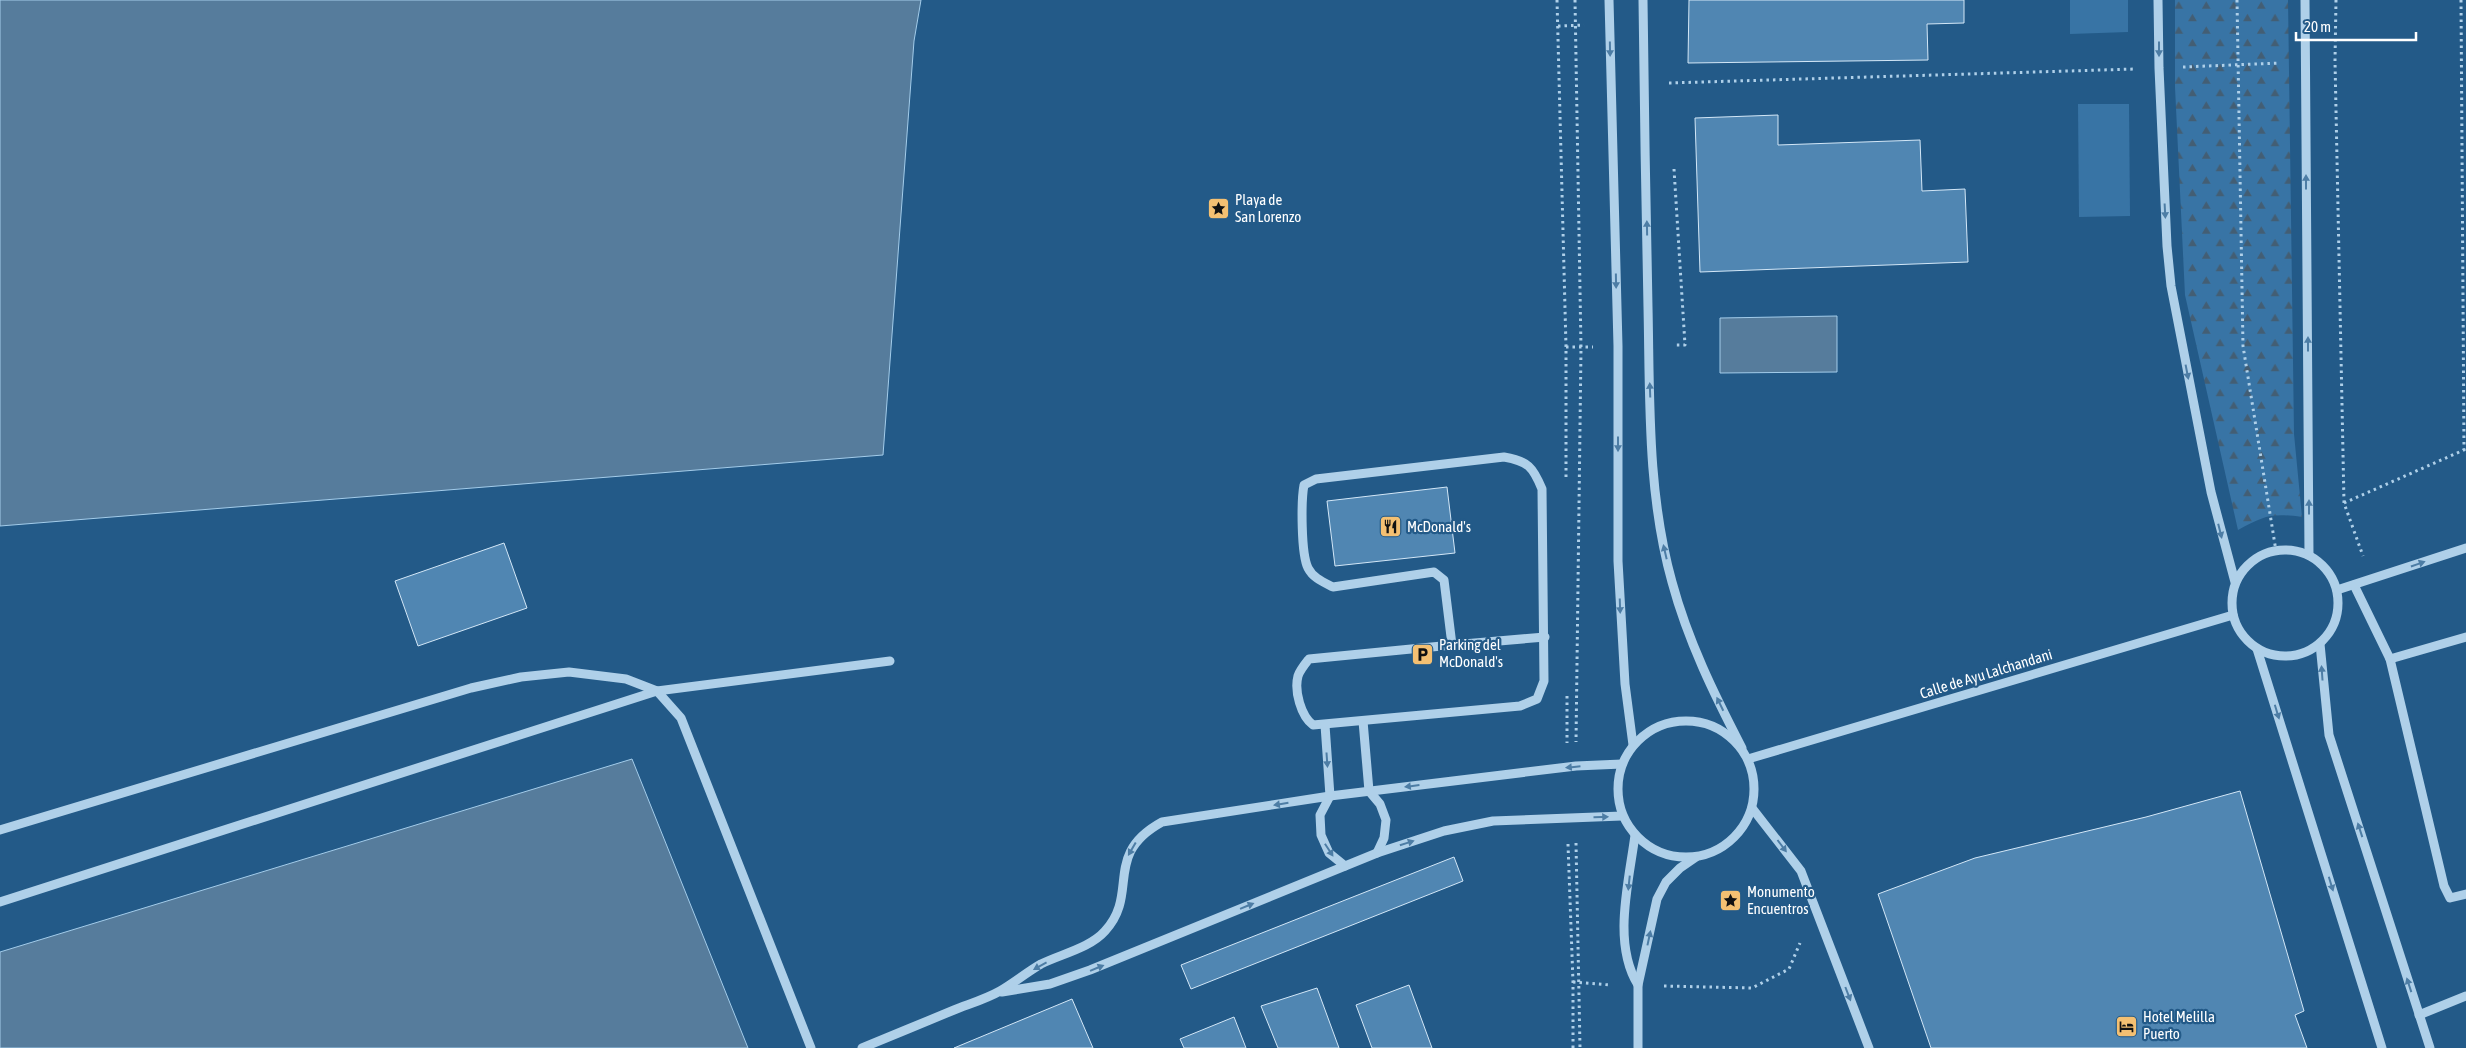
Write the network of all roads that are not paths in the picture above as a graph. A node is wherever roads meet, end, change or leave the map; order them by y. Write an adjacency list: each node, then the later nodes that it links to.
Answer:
1 (1609, 0): 21 (street, one-way to 21)
2 (1643, 0): 22 (street, one-way to 2)
3 (2158, 0): 7 (street, one-way to 7)
4 (2304, 0): 6 (street, one-way to 4)
5 (2466, 548): 8 (street, one-way to 5)
6 (2309, 556): 7 (street); 9 (street)
7 (2236, 582): 10 (street)
8 (2354, 585): 9 (street); 16 (street)
9 (2337, 590): 13 (street)
10 (2233, 615): 15 (street); 23 (street, Calle de Ayu Lalchandani)
11 (1545, 637): 14 (street); 14 (street); 19 (street)
12 (2466, 637): 16 (street)
13 (2320, 644): 15 (street); 39 (street, one-way to 13)
14 (1452, 645): 20 (street)
15 (2257, 649): 44 (street, one-way to 44)
16 (2390, 659): 34 (street)
17 (890, 661): 18 (street)
18 (657, 691): 29 (street); 35 (street); 40 (street)
19 (1363, 721): 20 (street); 25 (street)
20 (1325, 725): 26 (street, one-way to 26)
21 (1633, 745): 22 (street); 24 (street)
22 (1742, 748): 23 (street)
23 (1748, 759): 27 (street)
24 (1622, 764): 25 (street, one-way to 25); 28 (street)
25 (1369, 792): 26 (street); 31 (street)
26 (1330, 796): 33 (street, one-way to 33); 37 (street, one-way to 37)
27 (1752, 808): 32 (street); 43 (street, one-way to 43)
28 (1622, 816): 30 (street); 31 (street, one-way to 28)
29 (0, 830)
30 (1635, 835): 32 (street); 36 (street, one-way to 36)
31 (1377, 853): 33 (street)
32 (1696, 857): 36 (street, one-way to 32)
33 (1345, 866): 37 (street, one-way to 33)
34 (2466, 894)
35 (0, 902)
36 (1638, 985): 42 (street)
37 (999, 992): 41 (street)
38 (2466, 996): 39 (street)
39 (2419, 1015): 45 (street)
40 (811, 1048)
41 (862, 1048)
42 (1638, 1048)
43 (1869, 1048)
44 (2382, 1048)
45 (2430, 1048)

